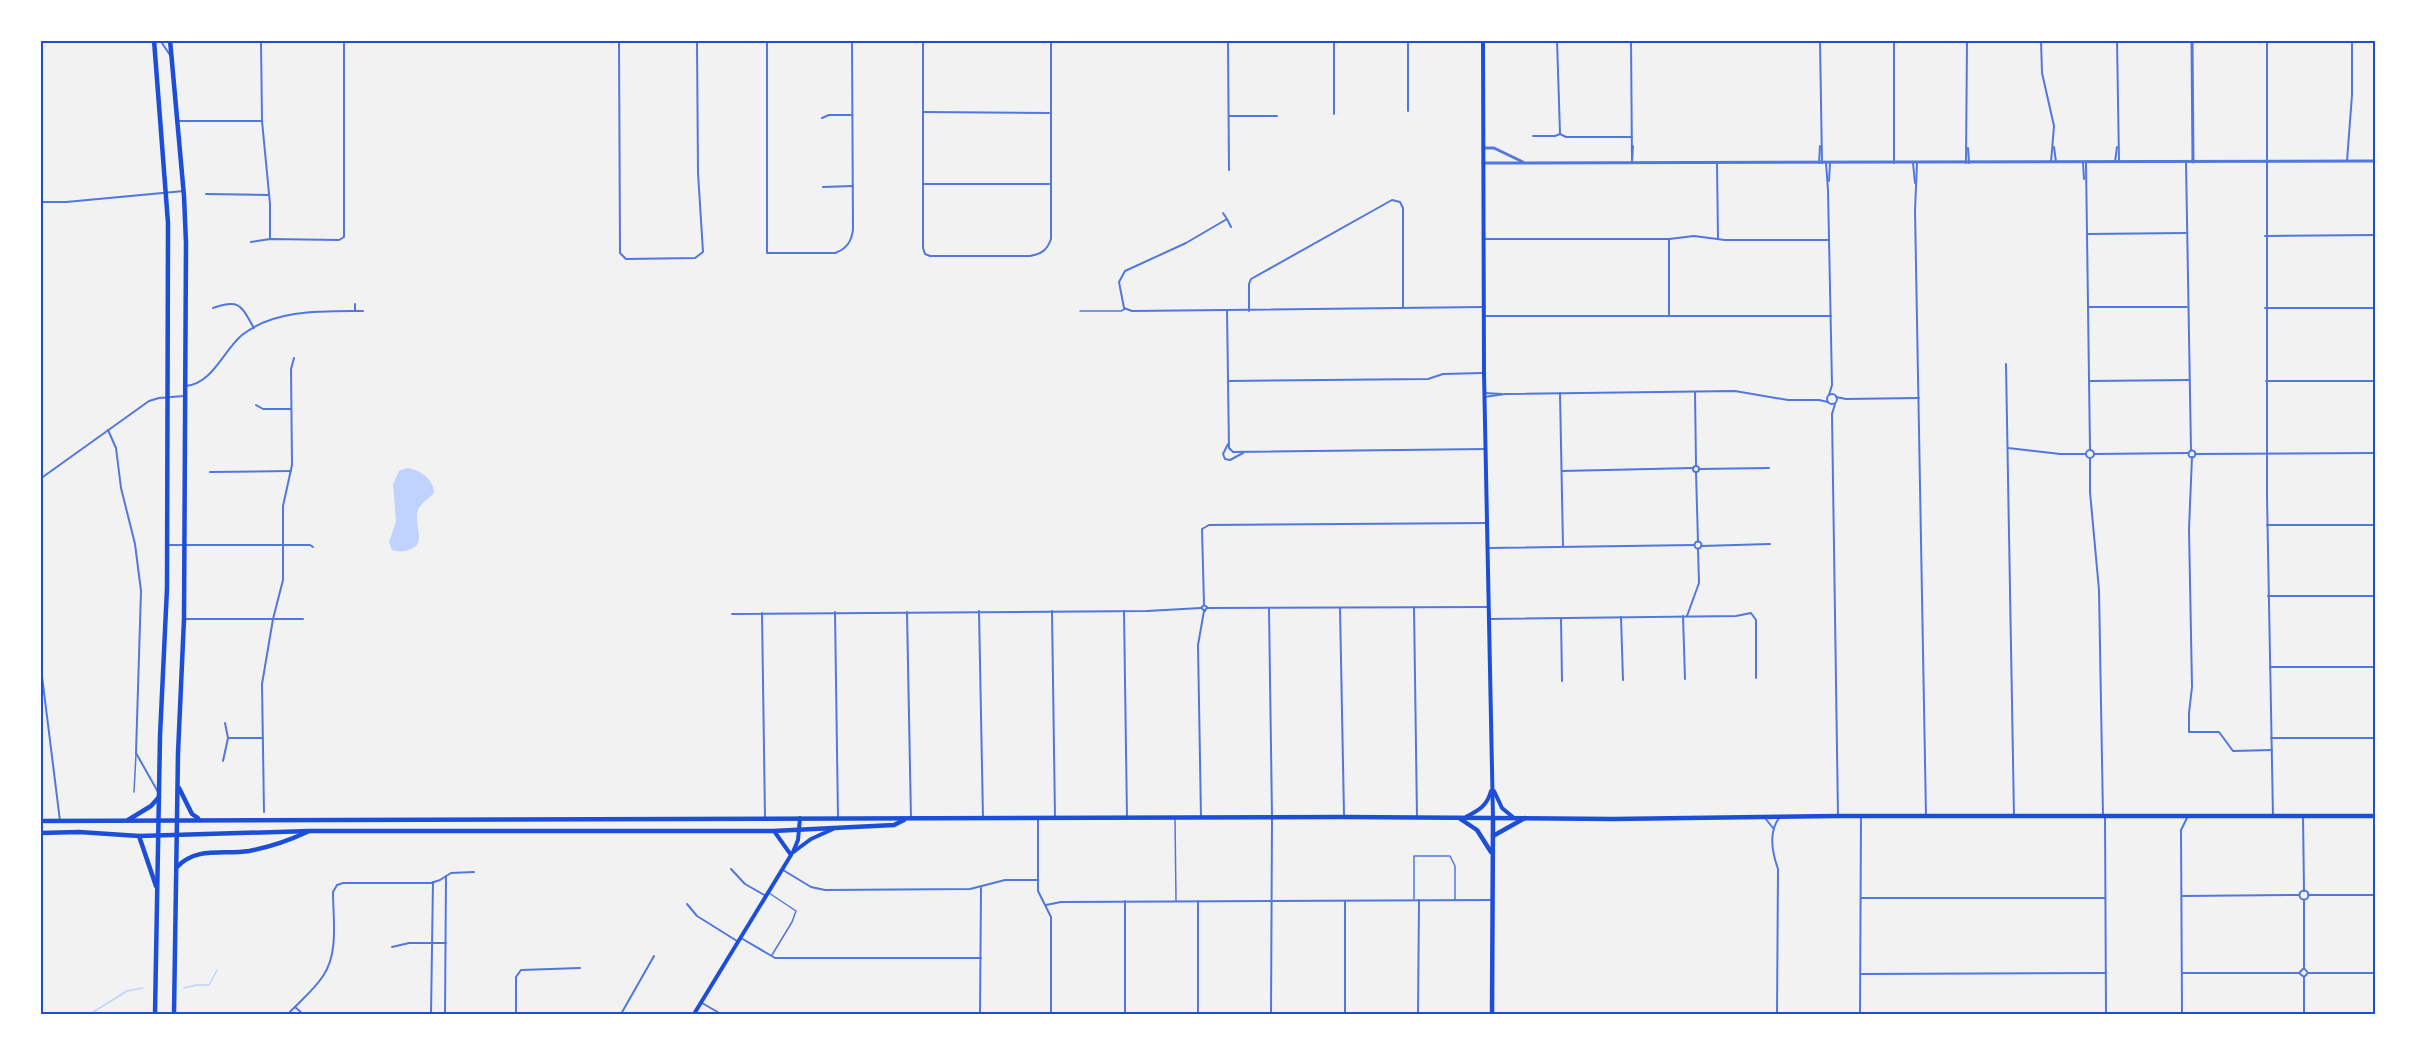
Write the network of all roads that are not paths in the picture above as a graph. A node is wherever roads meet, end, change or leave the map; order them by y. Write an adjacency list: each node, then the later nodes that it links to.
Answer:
1 (154, 40): 69 (main road)
2 (160, 40): 32 (street)
3 (1557, 40): 43 (street)
4 (1631, 40): 45 (street)
5 (1820, 40): 58 (street)
6 (1894, 40): 59 (street)
7 (1967, 40): 61 (street)
8 (2041, 40): 62 (street)
9 (2117, 40): 50 (street)
10 (2192, 40): 52 (street)
11 (2267, 40): 53 (street)
12 (2352, 40): 47 (street)
13 (170, 41): 14 (street); 32 (main road)
14 (253, 41): 15 (street)
15 (261, 41): 16 (street); 42 (street)
16 (344, 41): 17 (street); 80 (street)
17 (545, 41): 18 (street)
18 (619, 41): 19 (street); 19 (street)
19 (697, 41): 20 (street)
20 (748, 41): 25 (street)
21 (950, 41): 22 (street); 27 (street)
22 (1021, 41): 28 (street)
23 (1357, 41): 30 (street); 31 (street)
24 (1483, 41): 31 (street); 46 (main road)
25 (767, 42): 26 (street); 66 (street)
26 (852, 42): 27 (street); 37 (street)
27 (923, 42): 34 (street)
28 (1051, 42): 29 (street); 35 (street)
29 (1228, 42): 30 (street); 38 (street)
30 (1334, 42): 36 (street)
31 (1408, 42): 33 (street)
32 (171, 57): 41 (main road)
33 (1408, 111)
34 (923, 112): 35 (street); 64 (street)
35 (1050, 113): 65 (street)
36 (1334, 114)
37 (852, 115): 40 (street); 66 (street)
38 (1229, 116): 39 (street); 63 (street)
39 (1277, 116)
40 (822, 118)
41 (177, 121): 42 (street); 68 (main road)
42 (262, 121): 71 (street)
43 (1560, 134): 44 (street); 45 (street)
44 (1533, 136)
45 (1632, 138): 56 (street)
46 (1483, 147): 54 (main road); 55 (street)
47 (2347, 161): 48 (street); 53 (street)
48 (2376, 161)
49 (2084, 162): 50 (street); 62 (street); 77 (street)
50 (2117, 162): 51 (street)
51 (2186, 162): 52 (street); 76 (street)
52 (2193, 162): 53 (street)
53 (2266, 162): 79 (street)
54 (1483, 163): 55 (street); 81 (main road)
55 (1526, 163): 56 (street)
56 (1632, 163): 57 (street)
57 (1717, 163): 58 (street); 83 (street)
58 (1824, 163): 59 (street); 84 (street)
59 (1894, 163): 60 (street)
60 (1915, 163): 61 (street); 121 (street)
61 (1968, 163): 62 (street)
62 (2053, 163)
63 (1229, 170)
64 (923, 184): 65 (street); 65 (street)
65 (1051, 184)
66 (853, 186): 67 (street)
67 (823, 187)
68 (184, 191): 69 (street); 113 (main road)
69 (166, 193): 72 (street); 120 (main road)
70 (206, 194): 71 (street)
71 (269, 195): 80 (street)
72 (40, 202)
73 (1223, 213): 74 (street)
74 (1227, 219): 75 (street); 93 (street)
75 (1231, 227)
76 (2186, 233): 77 (street); 89 (street)
77 (2086, 234): 88 (street)
78 (2376, 235): 79 (street)
79 (2265, 236): 91 (street)
80 (270, 239): 85 (street)
81 (1483, 239): 82 (street); 87 (main road)
82 (1669, 239): 83 (street); 101 (street)
83 (1718, 240): 84 (street)
84 (1829, 240): 102 (street)
85 (251, 242)
86 (355, 304): 97 (street)
87 (1483, 307): 94 (street); 100 (main road)
88 (2087, 307): 89 (street); 109 (street)
89 (2187, 307): 107 (street)
90 (213, 308): 103 (street)
91 (2265, 308): 92 (street); 110 (street)
92 (2376, 308)
93 (1125, 309): 95 (street); 99 (lane)
94 (1402, 309): 96 (street); 96 (street)
95 (1227, 310): 96 (street); 108 (street)
96 (1249, 310)
97 (355, 311): 98 (street); 103 (street)
98 (363, 311)
99 (1080, 311)
100 (1483, 316): 101 (street); 106 (main road)
101 (1669, 316): 102 (street)
102 (1831, 316): 112 (street)
103 (254, 328): 113 (street)
104 (294, 358): 127 (street)
105 (2007, 364): 131 (street)
106 (1484, 373): 108 (street); 116 (main road)
107 (2189, 380): 109 (street); 134 (street)
108 (1228, 381): 130 (street)
109 (2089, 381): 133 (street)
110 (2266, 381): 111 (street); 136 (street)
111 (2376, 381)
112 (1832, 385): 118 (street); 119 (street)
113 (184, 386): 117 (main road)
114 (1695, 392): 115 (street); 123 (street); 143 (street)
115 (1560, 393): 116 (street); 148 (street)
116 (1484, 394): 132 (main road)
117 (184, 396): 120 (street); 157 (main road)
118 (1829, 396): 119 (street); 123 (street); 124 (street)
119 (1836, 396): 122 (street); 125 (street)
120 (168, 397): 129 (street); 156 (main road)
121 (1918, 398): 122 (street); 210 (street)
122 (1846, 399): 125 (street)
123 (1819, 400): 124 (street)
124 (1829, 403): 125 (street); 128 (street)
125 (1835, 403): 128 (street)
126 (256, 405): 127 (street)
127 (291, 409): 147 (street)
128 (1832, 414): 208 (street)
129 (108, 430): 150 (street); 199 (street)
130 (1229, 441): 135 (street); 135 (street)
131 (2008, 447): 138 (street); 211 (street)
132 (1486, 449): 135 (street); 151 (main road)
133 (2090, 450): 138 (street); 139 (street)
134 (2190, 452): 139 (street); 140 (street); 141 (street)
135 (1244, 453)
136 (2266, 453): 137 (street); 140 (street); 152 (street)
137 (2376, 453)
138 (2086, 454): 142 (street)
139 (2094, 454): 142 (street)
140 (2195, 454): 141 (street)
141 (2192, 457): 198 (street)
142 (2090, 458): 212 (street)
143 (1696, 465): 144 (street); 146 (street)
144 (1693, 468): 146 (street); 148 (street)
145 (1769, 468): 146 (street)
146 (1698, 470): 154 (street)
147 (291, 471): 149 (street); 158 (street)
148 (1562, 471): 161 (street)
149 (210, 472)
150 (40, 479)
151 (1488, 523): 163 (main road); 169 (street)
152 (2267, 525): 153 (street); 165 (street)
153 (2376, 525)
154 (1698, 542): 159 (street); 160 (street)
155 (1770, 544): 160 (street)
156 (167, 545): 157 (street); 204 (main road)
157 (184, 545): 158 (street); 182 (main road)
158 (284, 545): 162 (street); 183 (street)
159 (1694, 545): 161 (street); 164 (street)
160 (1701, 546): 164 (street)
161 (1563, 547): 163 (street)
162 (313, 548)
163 (1488, 548): 168 (main road)
164 (1698, 549): 179 (street)
165 (2268, 596): 166 (street); 187 (street)
166 (2376, 596)
167 (1414, 607): 168 (street); 171 (street); 219 (street)
168 (1489, 607): 185 (main road)
169 (1204, 608): 170 (street); 174 (street); 228 (street)
170 (1269, 608): 171 (street); 217 (street)
171 (1340, 608): 218 (street)
172 (979, 611): 173 (street); 176 (street); 223 (street)
173 (1052, 611): 174 (street); 225 (street)
174 (1124, 611): 226 (street)
175 (835, 612): 176 (street); 177 (street); 222 (street)
176 (907, 612): 239 (street)
177 (762, 613): 178 (street); 220 (street)
178 (732, 614)
179 (1685, 616): 181 (street); 189 (street); 190 (street)
180 (1561, 618): 181 (street); 185 (street); 192 (street)
181 (1621, 618): 191 (street)
182 (184, 619): 183 (street); 201 (main road)
183 (273, 619): 184 (street); 195 (street)
184 (303, 619)
185 (1489, 619): 202 (main road)
186 (40, 660): 241 (street)
187 (2270, 667): 188 (street); 196 (street)
188 (2376, 667)
189 (1756, 678)
190 (1684, 679)
191 (1623, 680)
192 (1562, 681)
193 (225, 723): 194 (street)
194 (228, 738): 195 (street); 200 (street)
195 (263, 738): 205 (street)
196 (2271, 738): 197 (street); 198 (street)
197 (2376, 738)
198 (2272, 750): 214 (street)
199 (136, 753): 203 (lane); 204 (street)
200 (223, 761)
201 (177, 786): 236 (main road); 237 (main road)
202 (1492, 788): 230 (main road); 231 (main road); 232 (main road)
203 (134, 792)
204 (159, 795): 234 (main road); 235 (main road)
205 (264, 812)
206 (1763, 816): 207 (main road); 233 (main road); 243 (street)
207 (1780, 816): 208 (main road); 243 (street)
208 (1838, 816): 209 (main road)
209 (1861, 816): 210 (main road); 269 (street)
210 (1926, 816): 211 (main road)
211 (2014, 816): 212 (main road)
212 (2104, 816): 213 (main road); 270 (street)
213 (2188, 816): 214 (main road); 266 (street)
214 (2273, 816): 215 (main road)
215 (2303, 816): 216 (main road); 263 (street)
216 (2376, 816)
217 (1272, 817): 218 (main road); 228 (main road); 279 (street)
218 (1344, 817): 219 (main road)
219 (1418, 817): 229 (main road)
220 (765, 818): 221 (main road); 237 (main road)
221 (800, 818): 222 (main road); 244 (main road)
222 (838, 818): 238 (main road)
223 (983, 818): 224 (main road); 239 (main road)
224 (1038, 818): 225 (main road); 259 (street)
225 (1055, 818): 226 (main road)
226 (1127, 818): 227 (main road)
227 (1175, 818): 228 (main road); 277 (lane)
228 (1201, 818)
229 (1458, 818): 230 (main road); 253 (main road)
230 (1464, 818): 231 (main road)
231 (1493, 818): 232 (main road); 251 (main road)
232 (1514, 818): 233 (main road)
233 (1525, 818): 251 (main road)
234 (128, 820): 235 (main road); 241 (main road)
235 (159, 820): 236 (main road); 250 (main road)
236 (177, 820): 237 (main road); 248 (main road)
237 (201, 820)
238 (904, 820): 239 (main road); 242 (main road)
239 (911, 820)
240 (40, 821): 241 (main road)
241 (60, 821)
242 (834, 828): 244 (main road); 252 (main road)
243 (1773, 828): 318 (street)
244 (800, 830): 246 (main road); 252 (main road)
245 (310, 831): 246 (main road); 248 (main road); 254 (main road)
246 (774, 831): 252 (main road)
247 (40, 833): 249 (main road)
248 (177, 835): 250 (main road); 254 (main road)
249 (139, 836): 250 (main road); 262 (main road)
250 (159, 836): 262 (main road)
251 (1493, 836): 253 (main road)
252 (792, 854): 256 (main road)
253 (1492, 855): 274 (main road)
254 (177, 867): 301 (main road)
255 (731, 869): 264 (street)
256 (783, 869): 261 (street); 264 (main road)
257 (474, 872): 258 (street)
258 (446, 876): 260 (street); 284 (street)
259 (1038, 880): 261 (street); 281 (street)
260 (435, 882): 283 (street); 299 (street)
261 (981, 888): 288 (street)
262 (157, 889): 300 (main road)
263 (2304, 891): 267 (street); 268 (street)
264 (767, 895): 282 (main road); 287 (lane)
265 (2376, 895): 268 (street)
266 (2182, 896): 267 (street); 291 (street)
267 (2299, 896): 275 (street)
268 (2308, 896): 275 (street)
269 (1861, 898): 270 (street); 295 (street)
270 (2105, 898): 296 (street)
271 (1345, 900): 272 (street); 279 (street); 315 (street)
272 (1417, 900): 273 (street); 273 (lane); 316 (street)
273 (1455, 900): 274 (street)
274 (1492, 900): 317 (main road)
275 (2304, 900): 290 (street)
276 (1125, 901): 277 (street); 281 (street); 312 (street)
277 (1176, 901): 278 (street)
278 (1198, 901): 279 (street); 313 (street)
279 (1272, 901): 314 (street)
280 (687, 904): 282 (street)
281 (1046, 905): 311 (street)
282 (740, 940): 287 (street); 298 (main road)
283 (432, 943): 284 (street); 285 (street); 304 (street)
284 (446, 943): 305 (street)
285 (392, 947)
286 (654, 956): 307 (street)
287 (771, 956): 288 (street)
288 (981, 958): 310 (street)
289 (580, 968): 306 (street)
290 (2304, 968): 292 (street); 293 (street)
291 (2182, 973): 292 (street); 321 (street)
292 (2299, 973): 297 (street)
293 (2308, 973): 294 (street); 297 (street)
294 (2376, 973)
295 (1861, 974): 296 (street); 319 (street)
296 (2106, 974): 320 (street)
297 (2304, 977): 322 (street)
298 (702, 1003): 308 (main road); 309 (street)
299 (295, 1007): 302 (street); 303 (street)
300 (155, 1014)
301 (174, 1014)
302 (288, 1014)
303 (303, 1014)
304 (431, 1014)
305 (445, 1014)
306 (516, 1014)
307 (621, 1014)
308 (694, 1014)
309 (721, 1014)
310 (980, 1014)
311 (1051, 1014)
312 (1125, 1014)
313 (1198, 1014)
314 (1271, 1014)
315 (1345, 1014)
316 (1418, 1014)
317 (1492, 1014)
318 (1777, 1014)
319 (1860, 1014)
320 (2106, 1014)
321 (2182, 1014)
322 (2304, 1014)

